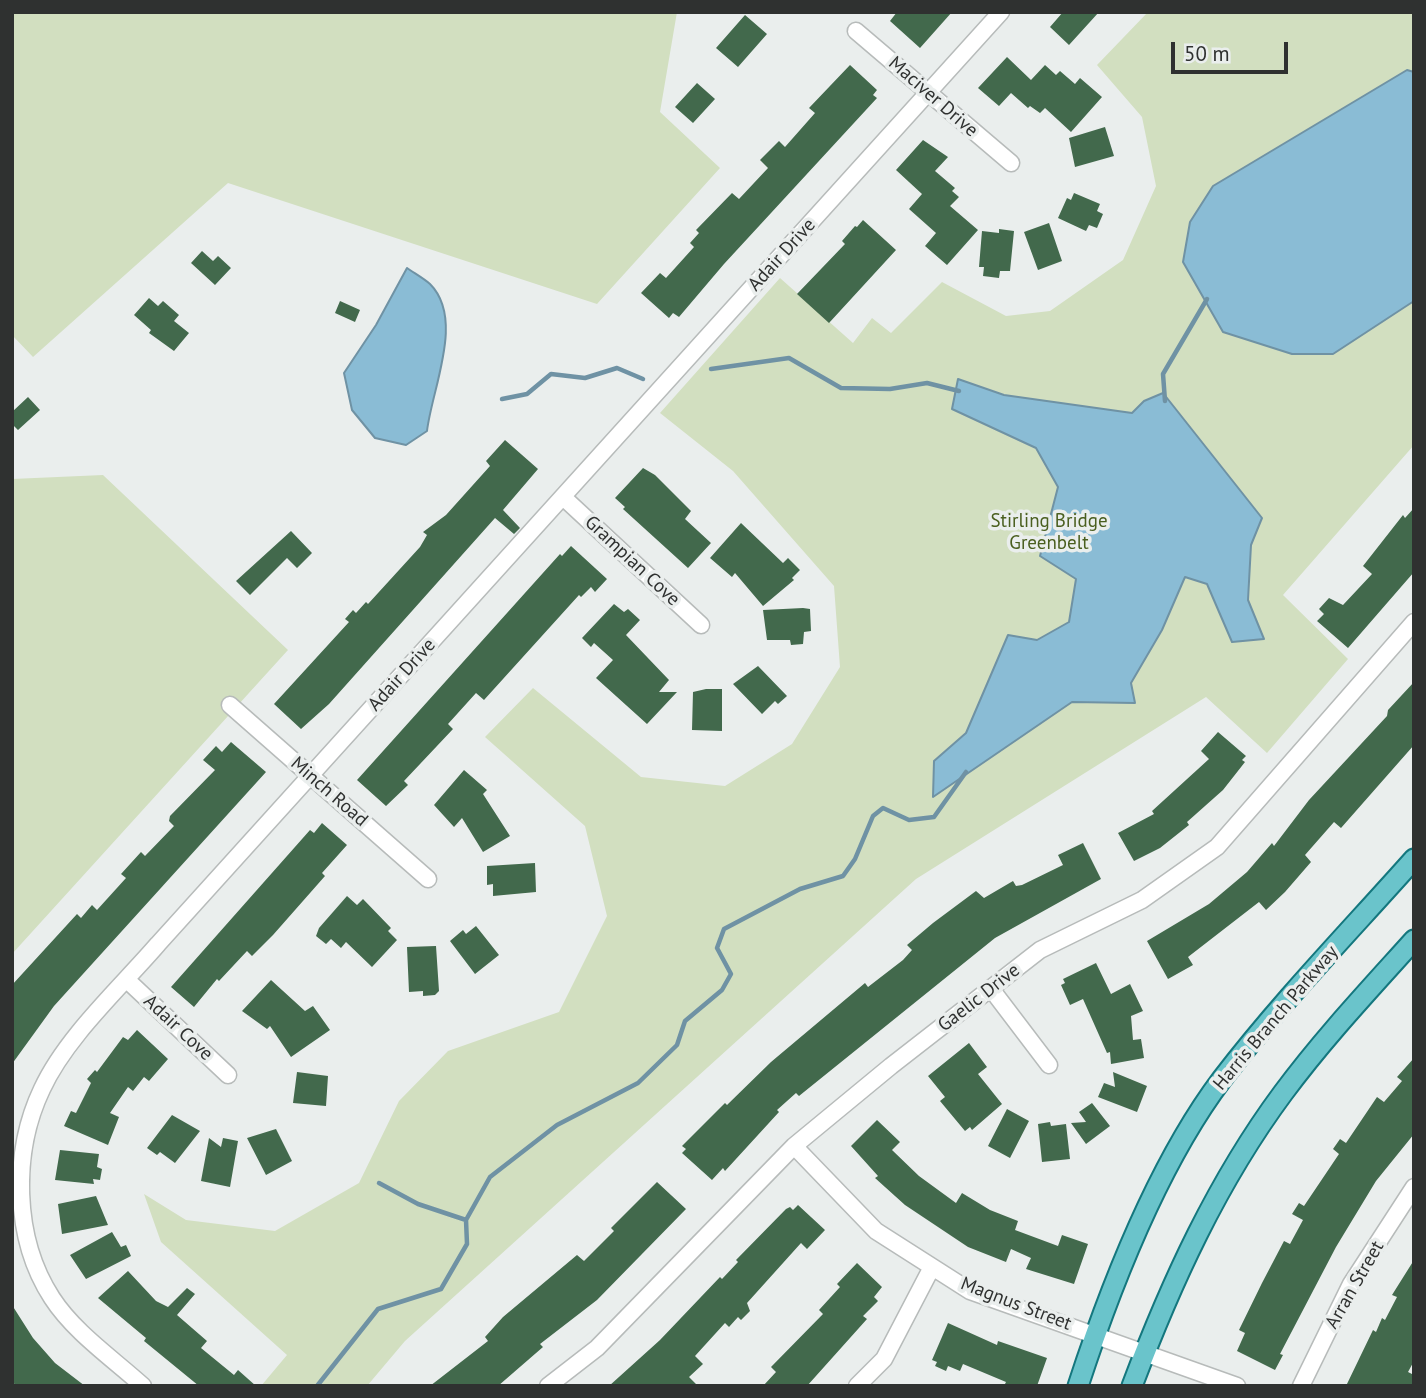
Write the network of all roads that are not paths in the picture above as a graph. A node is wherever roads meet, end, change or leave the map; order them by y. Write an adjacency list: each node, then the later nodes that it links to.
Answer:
1 (1002, 12): 3 (street, Adair Drive)
2 (856, 30): 3 (street, Maciver Drive)
3 (928, 93): 4 (street, Maciver Drive); 5 (street, Adair Drive)
4 (1011, 163)
5 (563, 497): 7 (street, Grampian Cove); 9 (street, Adair Drive)
6 (1414, 622): 14 (street, Gaelic Drive)
7 (701, 625)
8 (230, 705): 9 (street, Minch Road)
9 (311, 775): 11 (street, Minch Road); 13 (street, Adair Drive)
10 (1414, 859): 21 (main road, Harris Branch Parkway)
11 (428, 879)
12 (1414, 940): 22 (main road)
13 (127, 980): 16 (street, Adair Cove); 19 (street, Adair Drive)
14 (992, 990): 15 (street); 17 (street, Gaelic Drive)
15 (1049, 1065)
16 (229, 1075)
17 (794, 1146): 20 (street, Magnus Street); 24 (street, Gaelic Drive)
18 (1414, 1187): 29 (street, Arran Street)
19 (17, 1194): 23 (street, Adair Drive)
20 (932, 1267): 21 (street, Magnus Street); 25 (street)
21 (1096, 1334): 22 (street, Magnus Street); 26 (main road, Harris Branch Parkway)
22 (1146, 1354): 27 (main road); 28 (street, Magnus Street)
23 (143, 1386)
24 (548, 1386)
25 (856, 1386)
26 (1078, 1386)
27 (1132, 1386)
28 (1237, 1386)
29 (1301, 1386)

